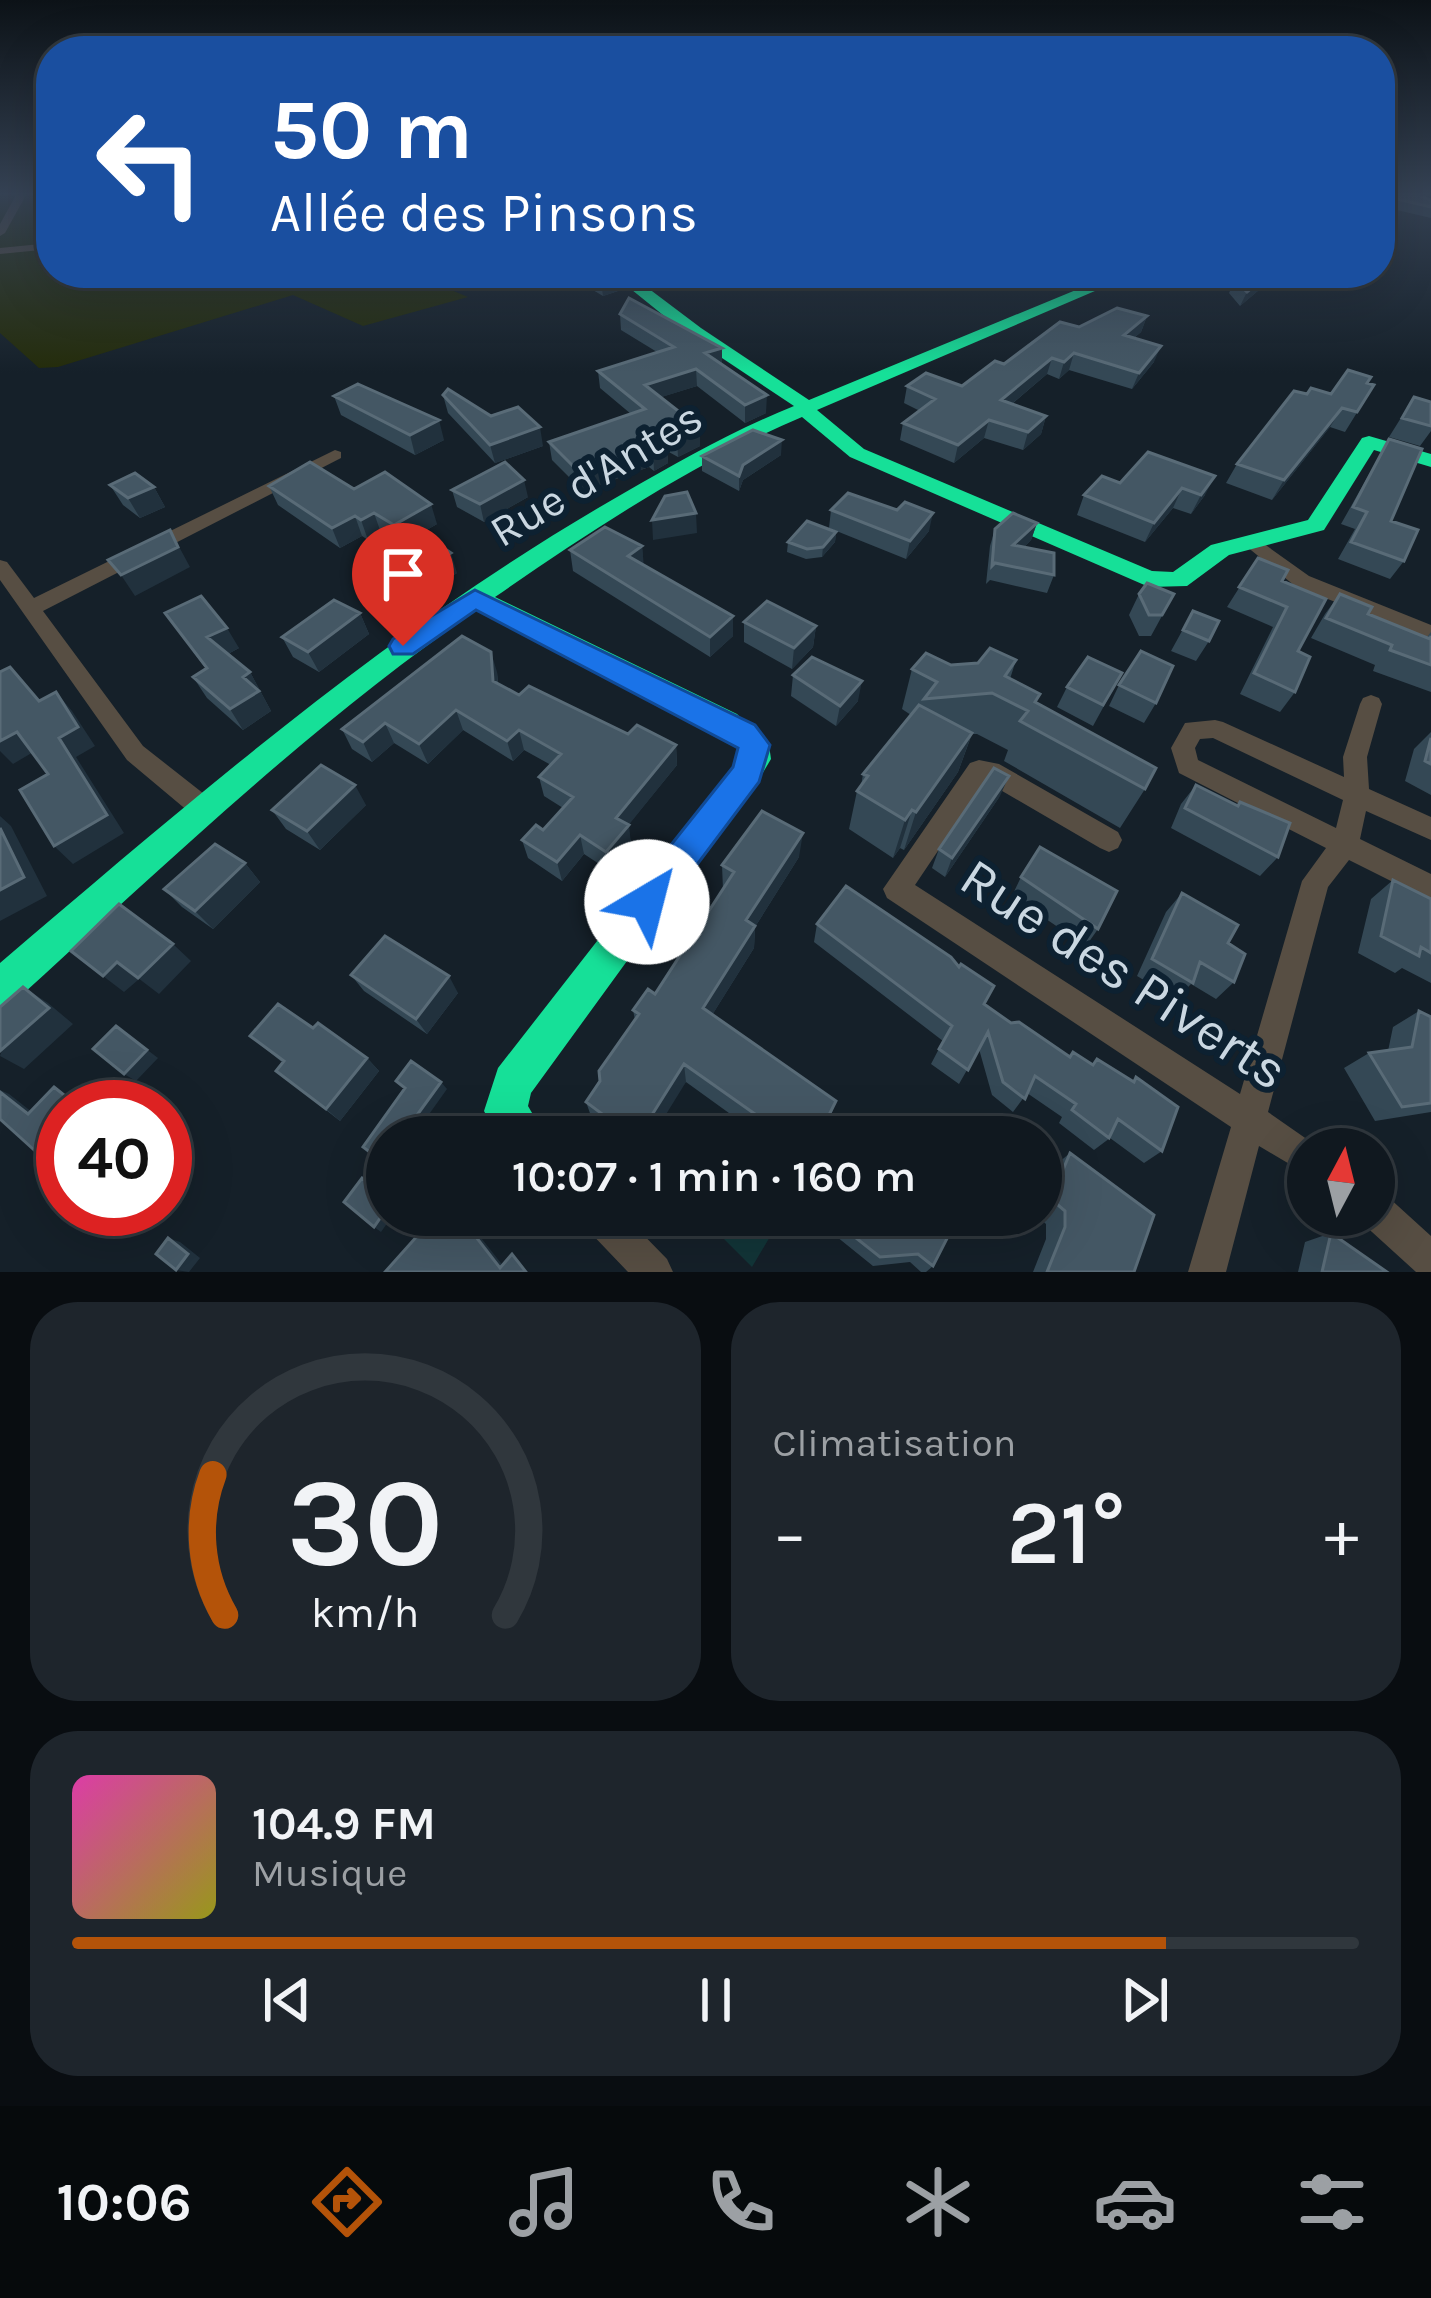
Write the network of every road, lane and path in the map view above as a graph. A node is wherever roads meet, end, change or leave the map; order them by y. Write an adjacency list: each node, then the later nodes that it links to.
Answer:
1 (639, 288): 3 (street)
2 (1093, 288): 3 (street, Rue d'Antes)
3 (805, 406): 6 (street); 8 (street, Rue d'Antes)
4 (334, 455): 9 (street)
5 (1431, 461): 6 (street)
6 (1253, 542): 10 (street)
7 (0, 566): 9 (street)
8 (475, 598): 13 (street, Rue d'Antes); 19 (street)
9 (34, 608): 13 (street)
10 (1431, 633)
11 (1370, 704): 12 (street)
12 (1358, 795): 14 (street); 16 (street); 16 (street)
13 (205, 809): 18 (street, Rue d'Antes)
14 (1431, 829)
15 (1109, 839): 20 (street, Rue des Piverts)
16 (1345, 845): 17 (street); 20 (street)
17 (1431, 888)
18 (0, 988)
19 (509, 1116)
20 (1251, 1123): 21 (street, Rue des Piverts); 26 (street)
21 (1287, 1145)
22 (1395, 1228): 24 (street)
23 (619, 1236): 25 (street)
24 (1431, 1261)
25 (654, 1272)
26 (1207, 1272)

